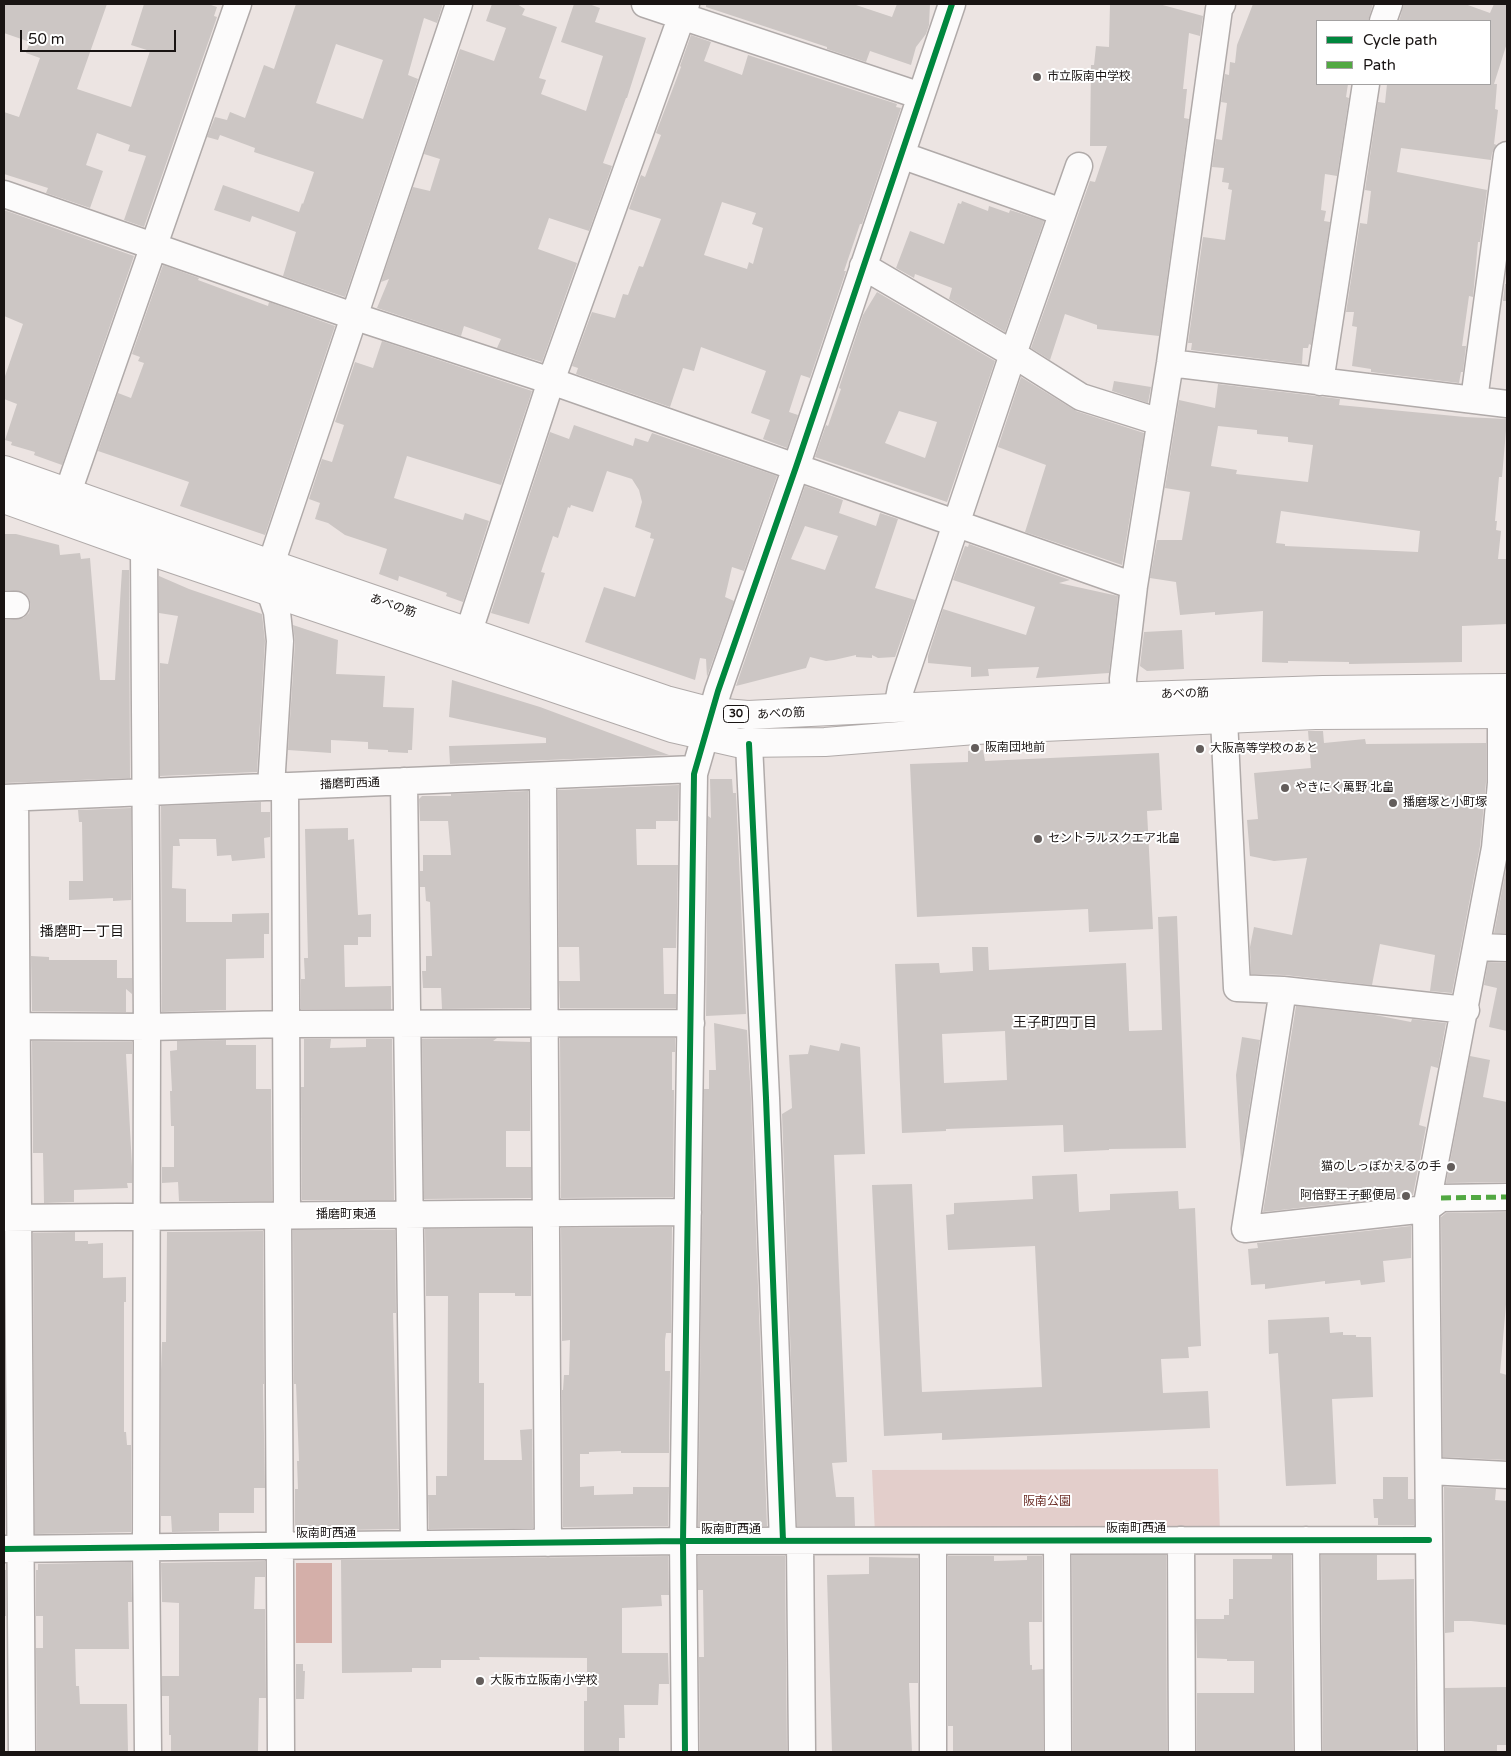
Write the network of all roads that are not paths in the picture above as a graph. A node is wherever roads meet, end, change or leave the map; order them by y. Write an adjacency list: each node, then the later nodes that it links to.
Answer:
1 (238, 4): 16 (street)
2 (459, 4): 18 (street)
3 (645, 4): 7 (street)
4 (952, 4): 10 (street)
5 (1222, 4): 20 (street)
6 (1388, 4): 8 (street)
7 (684, 9): 10 (street); 21 (street)
8 (1383, 20)
9 (1366, 85): 22 (street)
10 (921, 96): 11 (street)
11 (901, 155): 15 (street); 17 (street)
12 (1507, 155): 23 (street)
13 (1079, 166): 15 (street)
14 (4, 194): 16 (street)
15 (1062, 212): 19 (street)
16 (155, 245): 18 (street); 28 (street)
17 (863, 266): 19 (street); 26 (street)
18 (353, 316): 21 (street); 32 (street)
19 (1012, 354): 25 (street); 30 (street)
20 (1170, 363): 22 (street); 25 (street)
21 (552, 381): 26 (street); 35 (street)
22 (1320, 382): 23 (street)
23 (1474, 400): 24 (street)
24 (1507, 404)
25 (1160, 422): 33 (street)
26 (796, 467): 30 (street); 40 (street)
27 (4, 470): 28 (main road, あべの筋 / 30)
28 (68, 492): 32 (main road, あべの筋 / 30)
29 (4, 499): 31 (main road, あべの筋 / 30)
30 (956, 524): 33 (street); 38 (street)
31 (144, 549): 34 (main road, あべの筋 / 30); 47 (street)
32 (270, 564): 34 (street); 35 (main road, あべの筋 / 30)
33 (1134, 586): 36 (street)
34 (270, 591): 40 (main road, あべの筋 / 30); 46 (street)
35 (470, 631): 40 (main road, あべの筋 / 30)
36 (1123, 696): 37 (main road, あべの筋 / 30); 38 (main road, あべの筋 / 30); 41 (street)
37 (1503, 707): 39 (main road, あべの筋 / 30); 49 (street)
38 (898, 708): 40 (main road, あべの筋 / 30)
39 (1224, 719): 41 (main road, あべの筋 / 30); 51 (street)
40 (708, 724): 42 (main road, あべの筋 / 30); 43 (street)
41 (1125, 724): 42 (main road, あべの筋 / 30)
42 (749, 744): 75 (street)
43 (696, 769): 44 (street, 播磨町西通); 53 (street)
44 (543, 776): 45 (street, 播磨町西通); 56 (street)
45 (404, 781): 46 (street, 播磨町西通); 55 (street)
46 (278, 787): 47 (street, 播磨町西通); 54 (street)
47 (146, 792): 48 (street, 播磨町西通); 58 (street)
48 (10, 798): 57 (street)
49 (1477, 947): 50 (street); 52 (street)
50 (1507, 948)
51 (1283, 990): 52 (street); 60 (street)
52 (1466, 1010): 60 (street)
53 (691, 1023): 56 (street); 61 (street)
54 (287, 1024): 55 (street); 58 (street); 64 (street)
55 (407, 1024): 56 (street); 63 (street)
56 (544, 1024): 62 (street)
57 (10, 1026): 58 (street); 66 (street)
58 (147, 1027): 65 (street)
59 (1507, 1196): 60 (street)
60 (1434, 1204): 67 (street)
61 (688, 1212): 62 (street, 播磨町東通); 72 (street)
62 (546, 1213): 63 (street, 播磨町東通); 76 (street)
63 (410, 1214): 64 (street, 播磨町東通); 77 (street)
64 (283, 1215): 65 (street, 播磨町東通); 78 (street)
65 (146, 1216): 66 (street, 播磨町東通); 79 (street)
66 (11, 1218): 80 (street)
67 (1429, 1471): 68 (street); 71 (street)
68 (1507, 1475)
69 (1181, 1540): 70 (street, 阪南町西通); 74 (street, 阪南町西通); 88 (street)
70 (1306, 1540): 71 (street, 阪南町西通); 89 (street)
71 (1429, 1540): 90 (street)
72 (683, 1541): 75 (street, 阪南町西通); 76 (street, 阪南町西通); 84 (street)
73 (933, 1541): 74 (street, 阪南町西通); 75 (street, 阪南町西通); 86 (street)
74 (1057, 1541): 87 (street)
75 (792, 1542): 85 (street)
76 (548, 1543): 77 (street, 阪南町西通)
77 (414, 1544): 78 (street, 阪南町西通)
78 (280, 1546): 79 (street, 阪南町西通); 83 (street)
79 (146, 1547): 80 (street, 阪南町西通); 82 (street)
80 (12, 1549): 81 (street)
81 (22, 1752)
82 (148, 1752)
83 (281, 1752)
84 (685, 1752)
85 (802, 1752)
86 (933, 1752)
87 (1058, 1752)
88 (1182, 1752)
89 (1308, 1752)
90 (1431, 1752)

